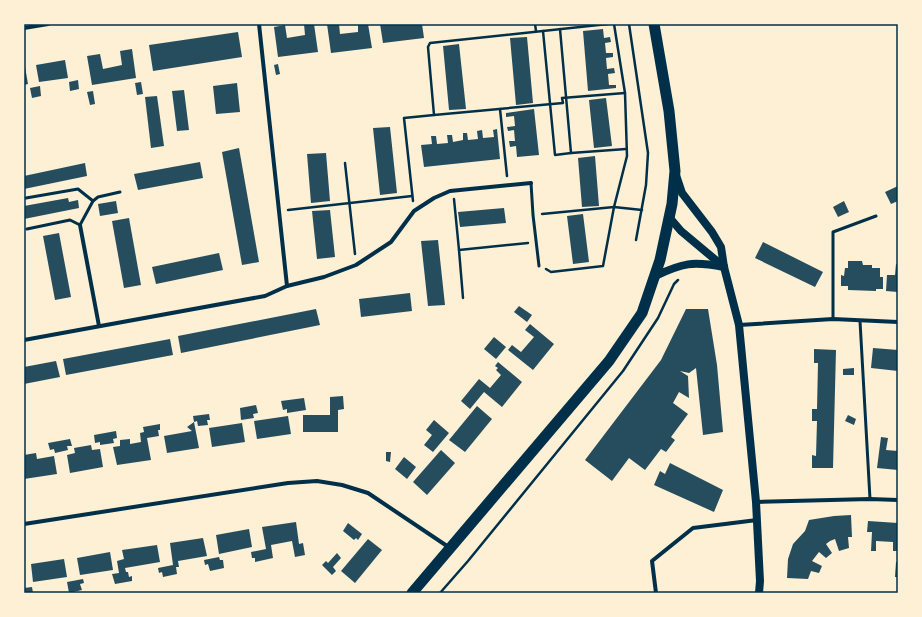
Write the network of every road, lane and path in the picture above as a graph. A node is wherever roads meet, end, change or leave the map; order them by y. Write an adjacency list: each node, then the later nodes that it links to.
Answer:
1 (48, 24): 8 (street)
2 (258, 24): 31 (street)
3 (535, 24): 11 (path)
4 (608, 24): 9 (path)
5 (614, 24): 12 (path)
6 (629, 24): 30 (path)
7 (654, 24): 20 (highway)
8 (24, 28)
9 (560, 29): 10 (path); 13 (path)
10 (543, 31): 11 (path); 14 (path)
11 (536, 32): 16 (path)
12 (625, 93): 13 (path); 17 (path)
13 (566, 98): 14 (path); 18 (path)
14 (550, 104): 15 (path); 18 (path)
15 (500, 109): 16 (path); 22 (path)
16 (434, 115): 25 (path)
17 (626, 149): 18 (path); 29 (path)
18 (571, 153)
19 (345, 163): 28 (path)
20 (675, 171): 35 (highway); 44 (main road)
21 (531, 183): 22 (street); 33 (lane)
22 (508, 186): 23 (street)
23 (454, 191): 32 (street); 40 (path)
24 (120, 192): 27 (lane)
25 (412, 196): 28 (path); 32 (path)
26 (26, 198): 27 (lane)
27 (93, 201): 36 (lane)
28 (349, 203): 31 (path); 42 (path)
29 (614, 207): 30 (path); 33 (path); 43 (path)
30 (642, 210): 38 (path)
31 (279, 211): 46 (street)
32 (414, 211): 42 (street)
33 (533, 215): 39 (lane)
34 (876, 216): 48 (lane)
35 (669, 217): 44 (main road); 45 (highway)
36 (80, 225): 37 (lane); 52 (street)
37 (27, 230)
38 (636, 240)
39 (536, 242): 40 (path); 43 (lane)
40 (458, 250): 47 (path)
41 (686, 264): 44 (main road); 45 (main road); 61 (path)
42 (356, 265): 46 (street)
43 (539, 266)
44 (724, 267): 51 (main road)
45 (654, 276): 59 (highway)
46 (287, 286): 52 (street)
47 (463, 298)
48 (833, 319): 49 (street); 51 (street)
49 (860, 321): 50 (street); 54 (lane)
50 (898, 322)
51 (739, 325): 56 (main road)
52 (99, 326): 53 (street)
53 (24, 340)
54 (870, 499): 55 (street); 56 (street)
55 (898, 500)
56 (756, 502): 57 (main road)
57 (757, 520): 62 (street); 63 (main road)
58 (24, 524): 59 (street)
59 (450, 548): 60 (highway)
60 (412, 593)
61 (440, 593)
62 (656, 593)
63 (759, 593)

